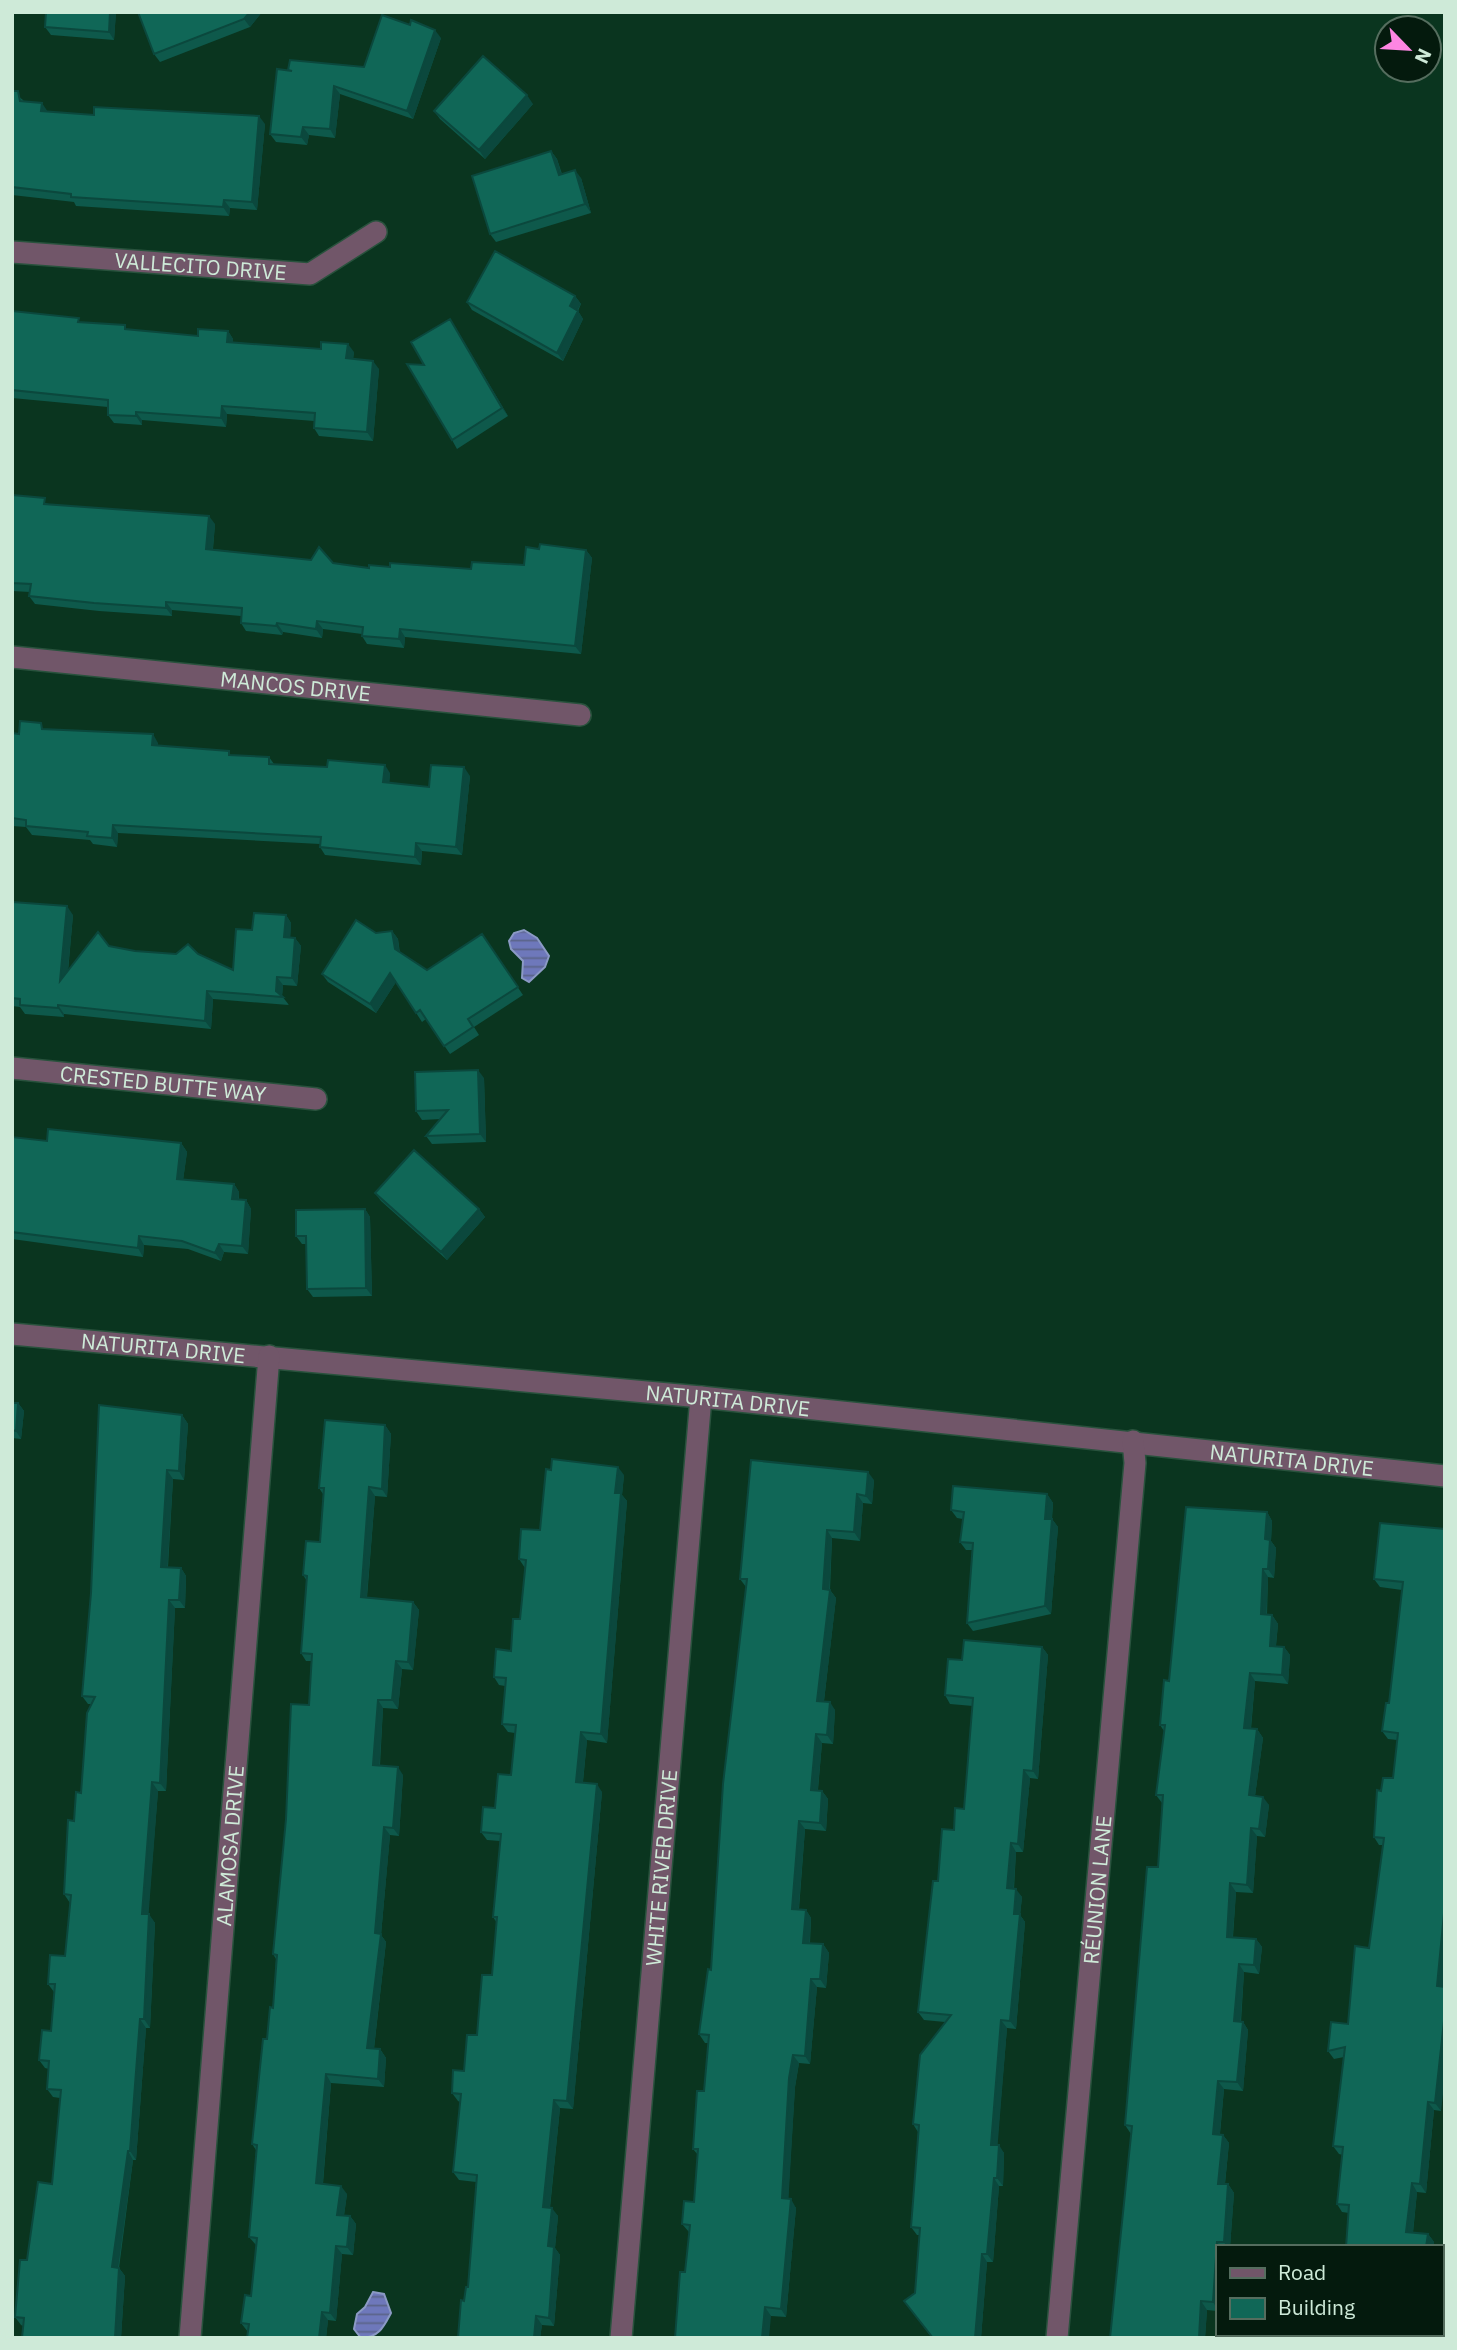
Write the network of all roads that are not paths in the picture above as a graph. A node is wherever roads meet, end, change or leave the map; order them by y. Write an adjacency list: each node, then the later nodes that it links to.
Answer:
1 (376, 232): 2 (street, VALLECITO DRIVE)
2 (12, 251)
3 (12, 657): 4 (street, MANCOS DRIVE)
4 (580, 715)
5 (12, 1068): 6 (street, CRESTED BUTTE WAY)
6 (316, 1099)
7 (12, 1334): 8 (street, NATURITA DRIVE)
8 (269, 1356): 9 (street, NATURITA DRIVE); 12 (street, ALAMOSA DRIVE)
9 (701, 1397): 10 (street, NATURITA DRIVE); 13 (street, WHITE RIVER DRIVE)
10 (1133, 1441): 11 (street, NATURITA DRIVE); 14 (street, RÉUNION LANE)
11 (1445, 1476)
12 (190, 2338)
13 (621, 2338)
14 (1057, 2338)

